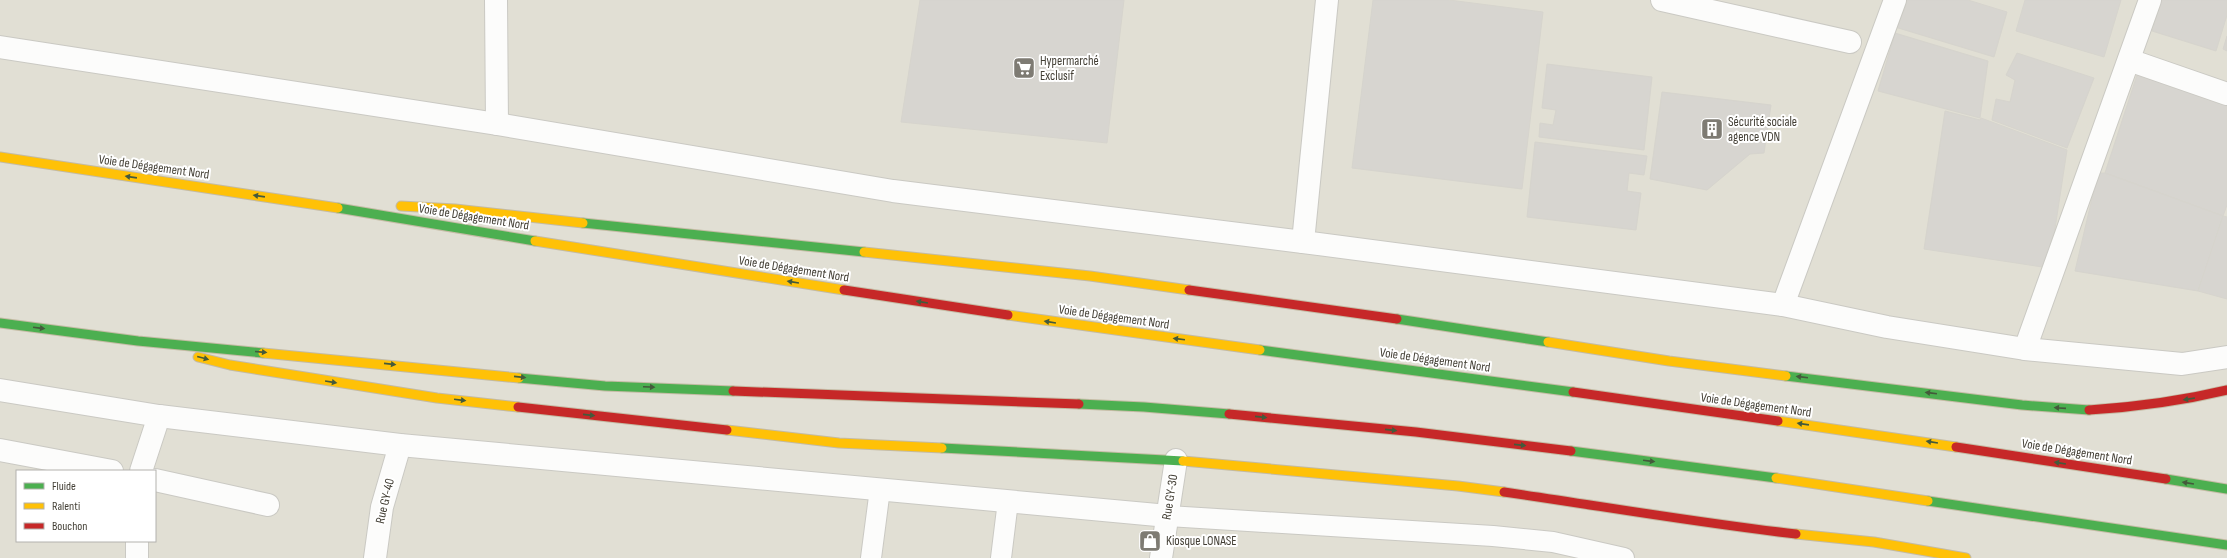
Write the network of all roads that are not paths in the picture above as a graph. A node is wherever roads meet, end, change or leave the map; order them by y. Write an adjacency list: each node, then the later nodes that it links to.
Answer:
1 (496, 0): 10 (street)
2 (1327, 0): 13 (street)
3 (1662, 0): 6 (street)
4 (1895, 0): 14 (street)
5 (2150, 0): 8 (street)
6 (1850, 42)
7 (0, 47): 10 (street)
8 (2129, 60): 9 (street); 17 (street)
9 (2227, 94)
10 (497, 124): 13 (street)
11 (0, 157): 12 (highway, Voie de Dégagement Nord, one-way to 11)
12 (298, 202): 20 (highway, one-way to 12); 29 (highway, Voie de Dégagement Nord, one-way to 12)
13 (1303, 242): 14 (street)
14 (1783, 305): 17 (street)
15 (0, 323): 16 (highway, one-way to 16)
16 (138, 341): 24 (highway, one-way to 24); 34 (highway, one-way to 34)
17 (2025, 349): 18 (street)
18 (2227, 357)
19 (0, 390): 21 (street)
20 (2227, 390)
21 (159, 416): 22 (street); 26 (street)
22 (400, 445): 28 (street); 36 (street, Rue GY-40)
23 (0, 450): 25 (street)
24 (1176, 460): 32 (street, Rue GY-30); 41 (highway)
25 (107, 470)
26 (141, 470)
27 (156, 480): 31 (street)
28 (880, 489): 30 (street); 37 (lane)
29 (2227, 489)
30 (1008, 501): 32 (street); 38 (lane)
31 (268, 505)
32 (1168, 516): 39 (street, Rue GY-30); 40 (lane)
33 (137, 542): 35 (street)
34 (2227, 545)
35 (137, 558)
36 (375, 558)
37 (870, 558)
38 (1001, 558)
39 (1161, 558)
40 (1624, 558)
41 (1966, 558)

